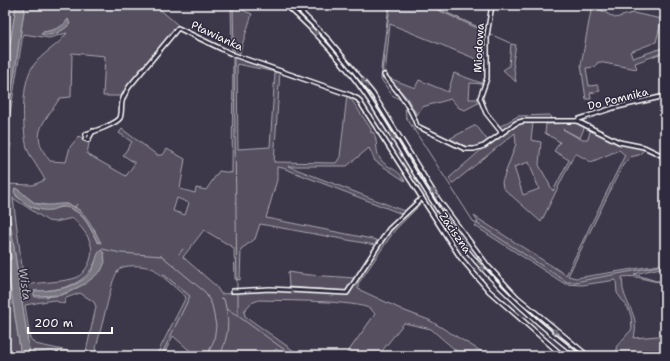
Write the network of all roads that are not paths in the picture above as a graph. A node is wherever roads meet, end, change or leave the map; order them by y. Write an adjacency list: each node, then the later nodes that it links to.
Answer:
1 (286, 5): 14 (street, one-way to 14)
2 (294, 5): 15 (street, one-way to 2)
3 (492, 5): 9 (street, Miodowa)
4 (384, 76): 9 (street)
5 (665, 96): 7 (street, Do Pomnika)
6 (358, 99): 8 (street, Pławianka); 11 (street, Zaciszna)
7 (577, 122): 9 (street); 10 (street)
8 (93, 131)
9 (502, 133)
10 (665, 157)
11 (421, 200): 12 (street); 13 (street, Zaciszna)
12 (233, 290)
13 (562, 356)
14 (579, 356)
15 (588, 356)

